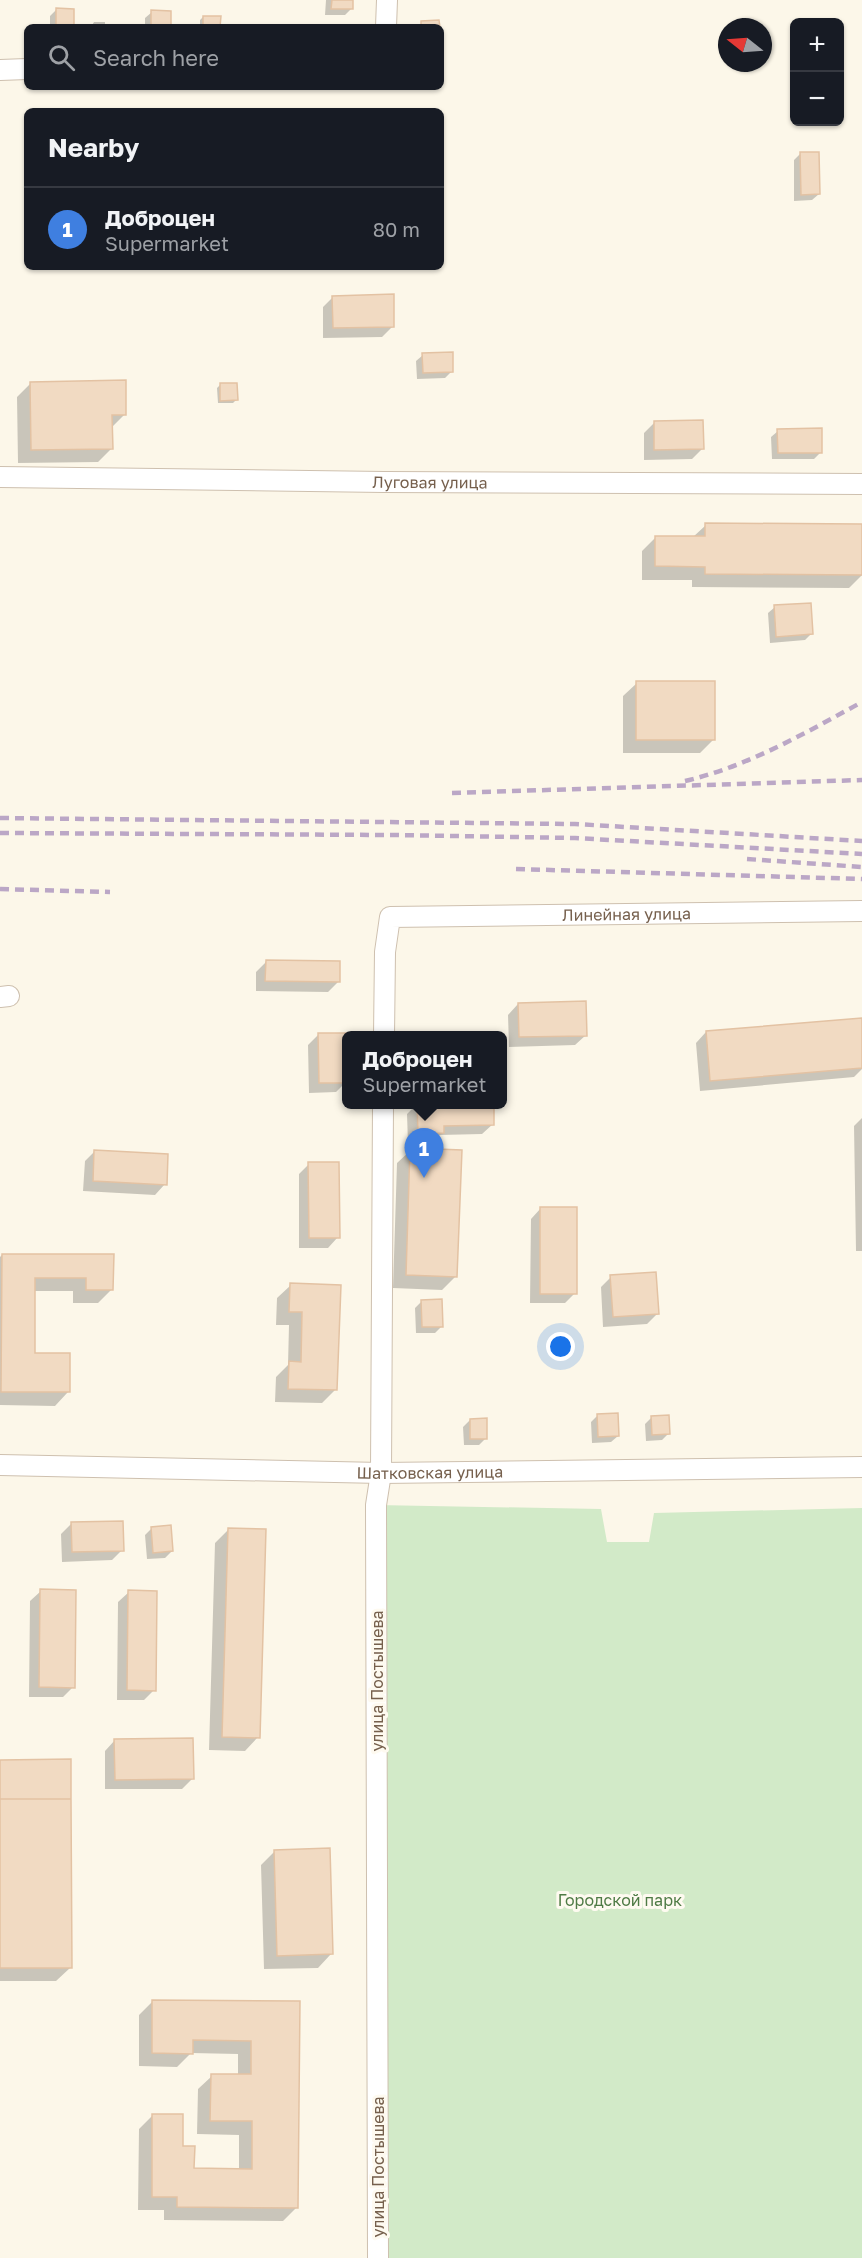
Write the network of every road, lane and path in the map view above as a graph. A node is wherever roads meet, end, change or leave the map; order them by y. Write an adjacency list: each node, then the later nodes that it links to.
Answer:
1 (387, 0): 2 (street)
2 (386, 24)
3 (24, 69): 4 (street)
4 (0, 70)
5 (0, 477): 6 (street, Луговая улица)
6 (862, 484)
7 (862, 911): 8 (street, Линейная улица)
8 (384, 1031)
9 (383, 1109): 12 (street, улица Постышева)
10 (0, 1466): 12 (street, Шатковская улица)
11 (862, 1467): 12 (street, Шатковская улица)
12 (381, 1473): 13 (street, улица Постышева)
13 (378, 2258)

